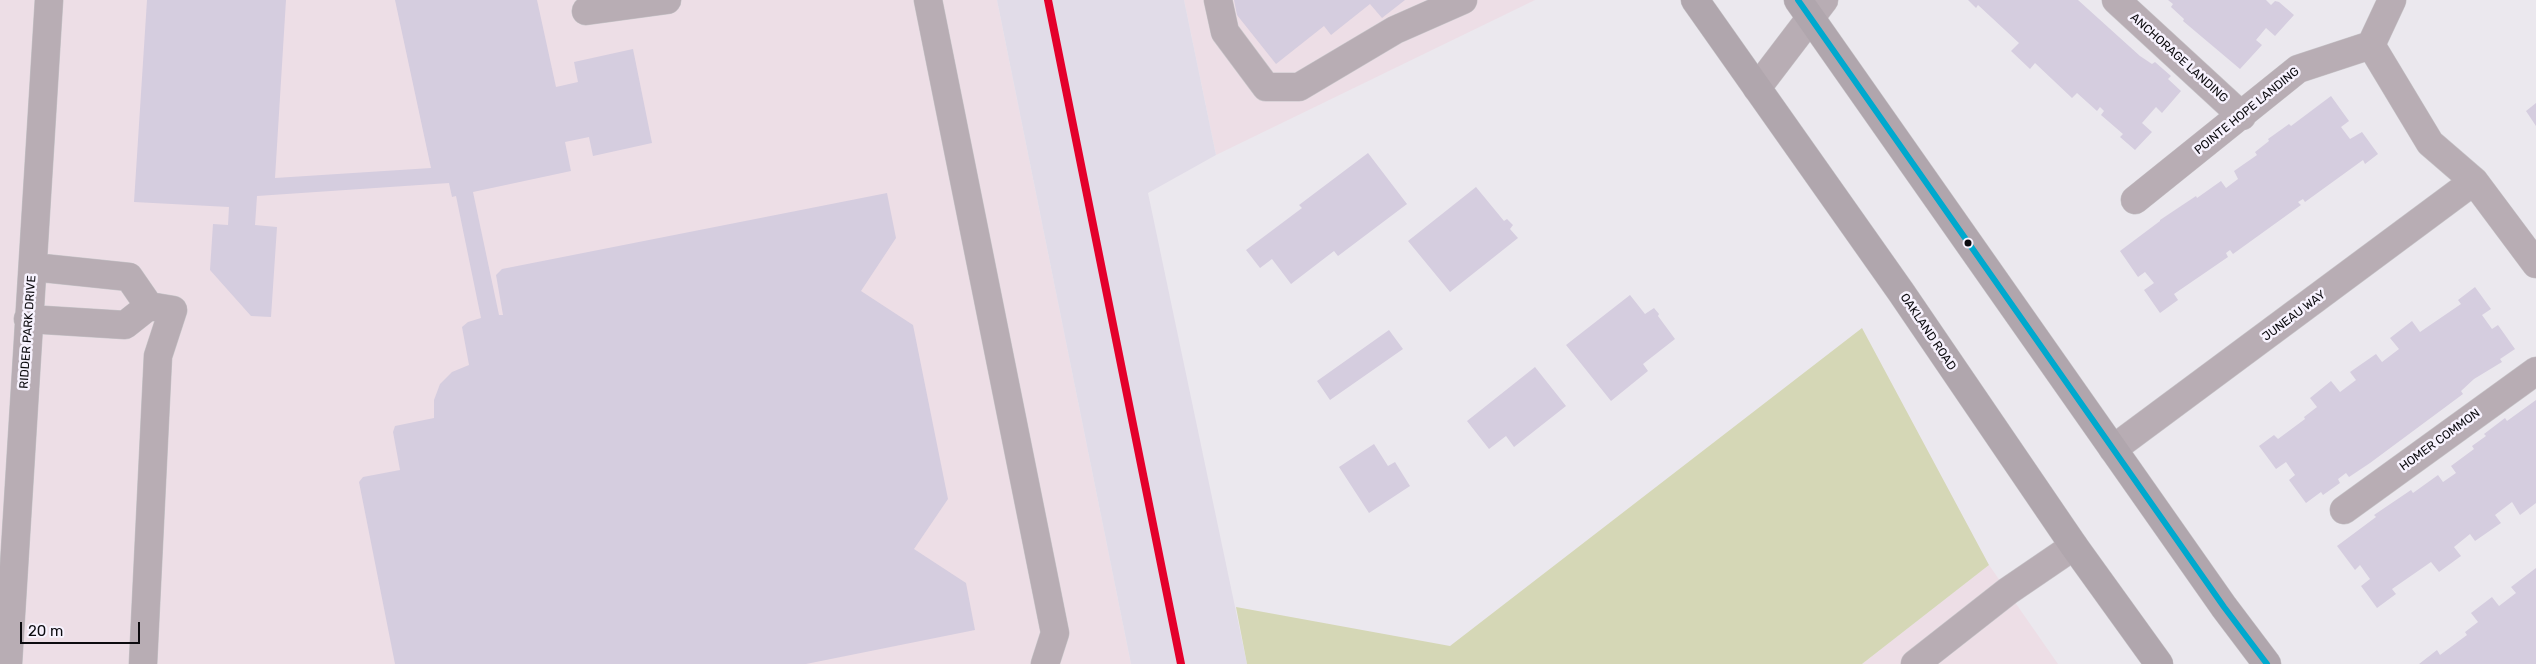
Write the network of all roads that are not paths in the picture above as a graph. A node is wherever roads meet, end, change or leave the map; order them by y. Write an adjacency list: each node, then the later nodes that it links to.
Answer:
1 (49, 0): 17 (street, RIDDER PARK DRIVE)
2 (667, 0): 10 (street)
3 (928, 0): 28 (street)
4 (1218, 0): 5 (street)
5 (1463, 0)
6 (1695, 0): 12 (main road, OAKLAND ROAD)
7 (2116, 0): 13 (street, ANCHORAGE LANDING)
8 (2392, 0): 11 (street)
9 (1811, 6): 12 (street); 21 (main road)
10 (586, 11)
11 (2372, 45): 13 (street, POINTE HOPE LANDING); 14 (street)
12 (1757, 88): 24 (main road, OAKLAND ROAD)
13 (2242, 116): 15 (street, POINTE HOPE LANDING)
14 (2474, 182): 16 (street); 21 (street, JUNEAU WAY)
15 (2135, 200)
16 (2536, 264)
17 (32, 267): 18 (street); 19 (street, RIDDER PARK DRIVE)
18 (149, 306): 19 (street); 27 (street)
19 (28, 319): 23 (street, RIDDER PARK DRIVE)
20 (2536, 371): 22 (street, HOMER COMMON)
21 (2113, 449): 31 (main road)
22 (2344, 510)
23 (9, 527): 25 (street, RIDDER PARK DRIVE)
24 (2074, 546): 29 (street); 30 (main road, OAKLAND ROAD)
25 (8, 576): 26 (street, RIDDER PARK DRIVE)
26 (8, 664)
27 (143, 664)
28 (1045, 664)
29 (1916, 664)
30 (2159, 664)
31 (2267, 664)

